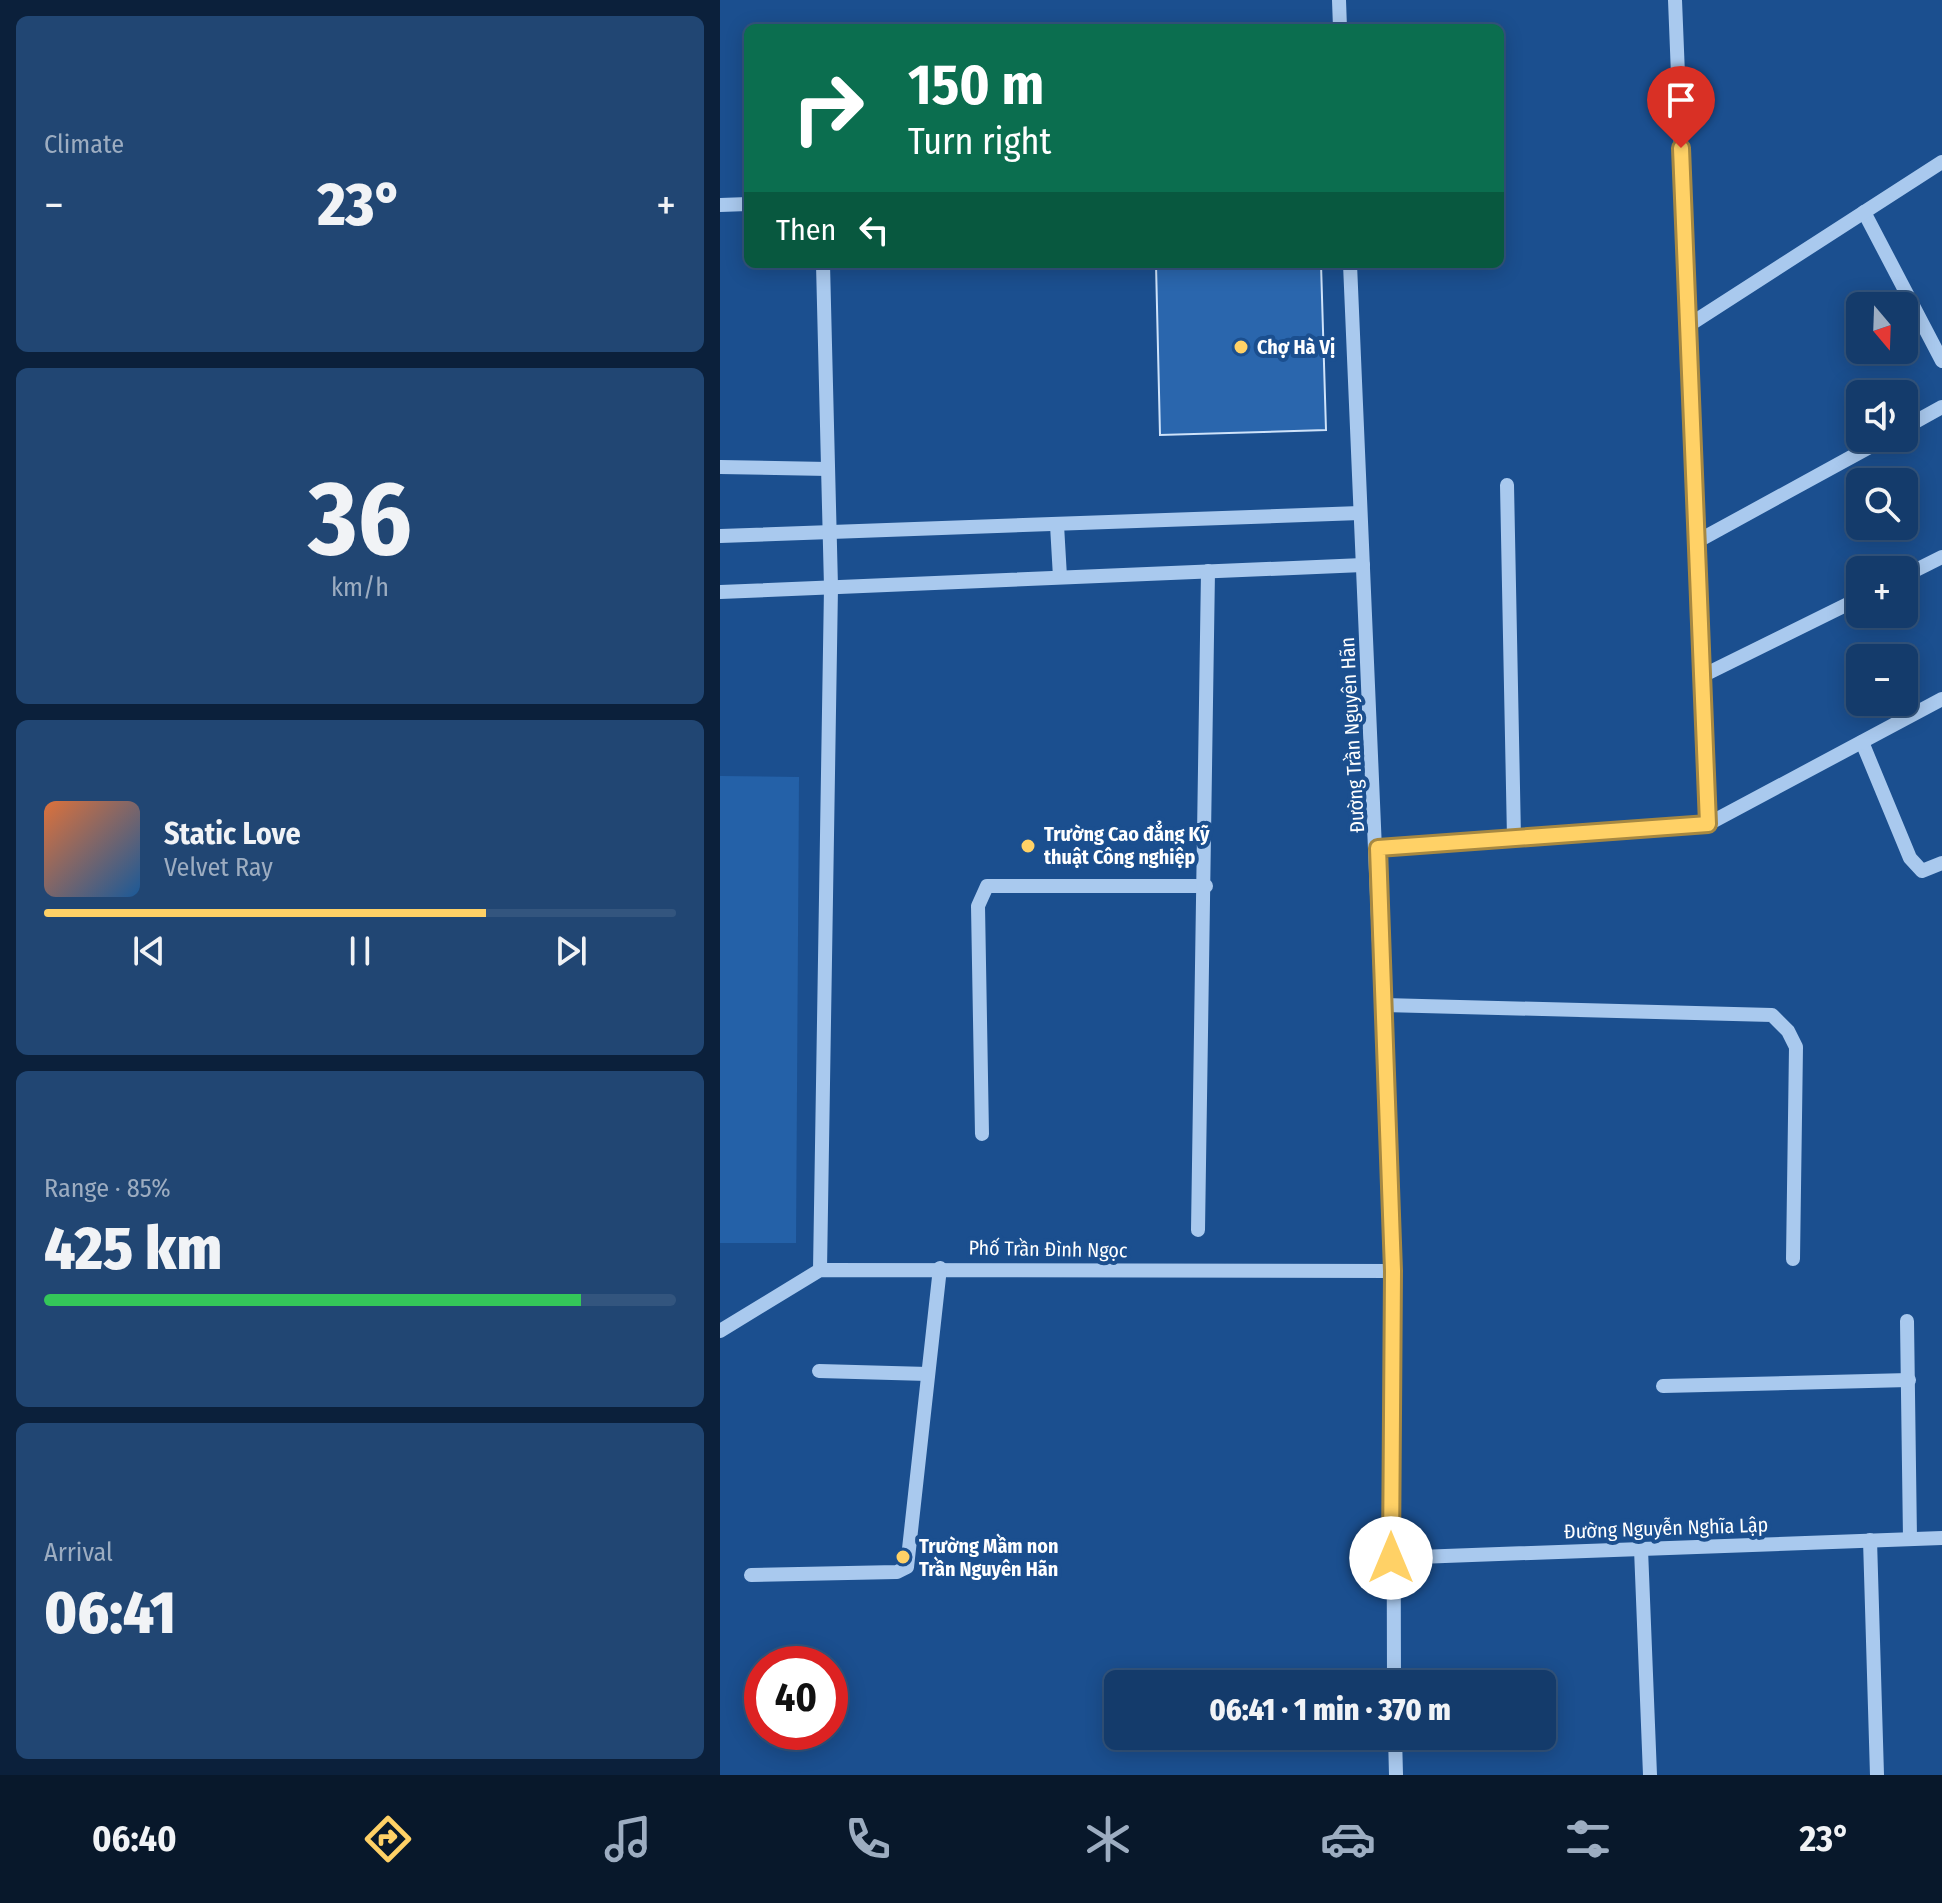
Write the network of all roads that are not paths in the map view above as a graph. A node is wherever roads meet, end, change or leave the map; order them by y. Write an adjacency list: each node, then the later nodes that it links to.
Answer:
1 (1339, 0): 3 (street)
2 (1675, 0): 10 (street)
3 (1340, 24)
4 (1942, 162): 7 (street)
5 (744, 204): 6 (street)
6 (720, 205)
7 (1864, 212): 10 (street); 12 (street)
8 (823, 268): 18 (street)
9 (1350, 268): 20 (street, Đường Trần Nguyên Hãn)
10 (1689, 325): 24 (street)
11 (1942, 325): 12 (street)
12 (1928, 334): 13 (street)
13 (1942, 361)
14 (1942, 407): 15 (street)
15 (1918, 420)
16 (1860, 452): 24 (street)
17 (720, 467): 18 (street)
18 (828, 469): 22 (street)
19 (1507, 485): 37 (street)
20 (1360, 513): 21 (street); 26 (street, Đường Trần Nguyên Hãn)
21 (1057, 525): 22 (street); 29 (street)
22 (829, 533): 23 (street); 30 (street)
23 (720, 536)
24 (1696, 542): 33 (street)
25 (1942, 557): 27 (street)
26 (1363, 565): 28 (street); 38 (street, Đường Trần Nguyên Hãn)
27 (1918, 569)
28 (1208, 571): 29 (street); 40 (street)
29 (1060, 577): 30 (street)
30 (831, 587): 31 (street); 46 (street)
31 (720, 592)
32 (1846, 605): 33 (street)
33 (1702, 676): 36 (street)
34 (1942, 699): 35 (street)
35 (1862, 742): 36 (street); 39 (street)
36 (1708, 824): 37 (street)
37 (1514, 838): 38 (street)
38 (1378, 848): 41 (street, Đường Trần Nguyên Hãn)
39 (1942, 863)
40 (1206, 886): 42 (street); 43 (street)
41 (1384, 1005): 44 (street); 47 (street, Đường Trần Nguyên Hãn)
42 (982, 1134)
43 (1198, 1230)
44 (1793, 1259)
45 (940, 1268): 46 (street, Phố Trần Đình Ngọc); 47 (street, Phố Trần Đình Ngọc); 51 (street)
46 (820, 1270): 49 (street)
47 (1393, 1271): 58 (street, Đường Trần Nguyên Hãn)
48 (1907, 1321): 52 (street)
49 (720, 1331)
50 (819, 1371): 51 (street)
51 (928, 1374): 59 (street)
52 (1909, 1380): 53 (street); 55 (street)
53 (1663, 1386)
54 (1942, 1538): 55 (street, Đường Nguyễn Nghĩa Lập)
55 (1910, 1539): 56 (street, Đường Nguyễn Nghĩa Lập)
56 (1870, 1540): 57 (street, Đường Nguyễn Nghĩa Lập); 64 (street)
57 (1641, 1549): 58 (street, Đường Nguyễn Nghĩa Lập); 63 (street)
58 (1391, 1558): 60 (street, Đường Trần Nguyên Hãn)
59 (751, 1575)
60 (1394, 1670)
61 (1395, 1750): 62 (street)
62 (1396, 1775)
63 (1650, 1775)
64 (1877, 1775)

